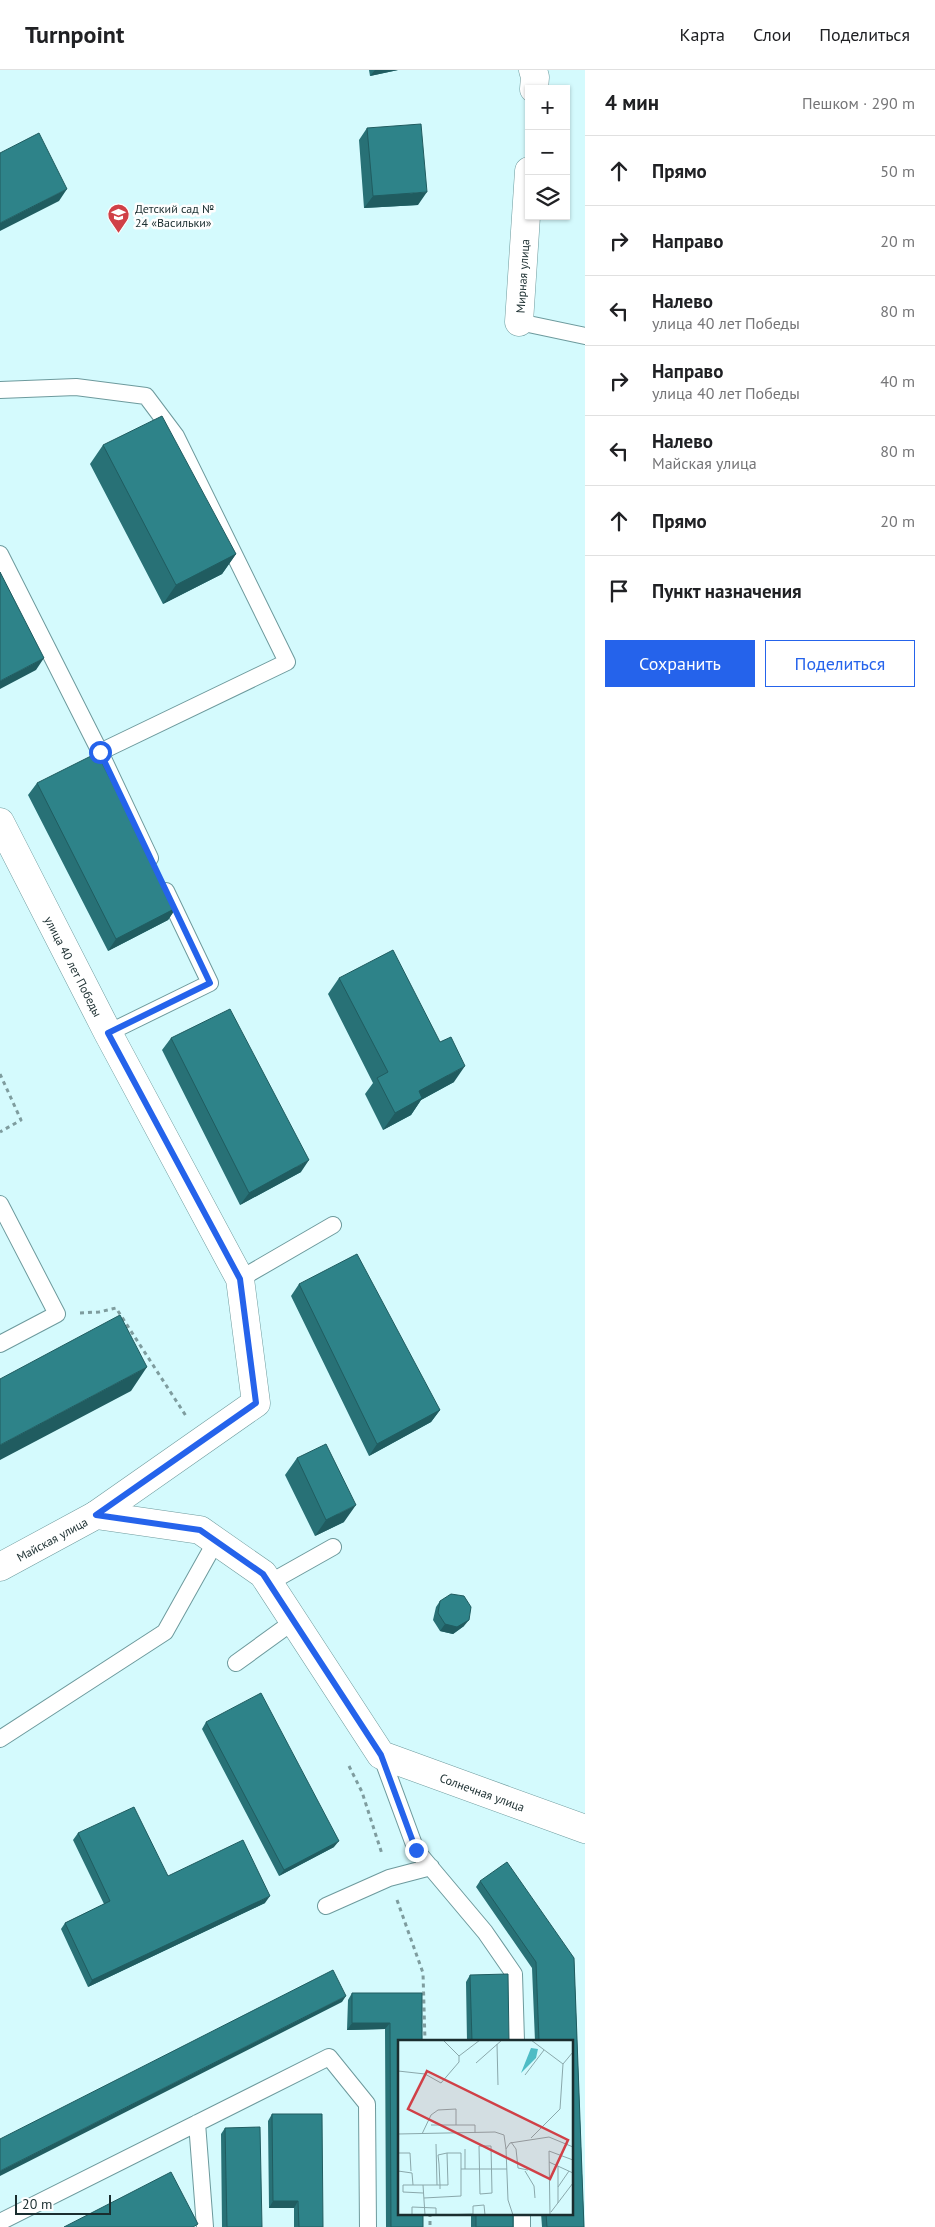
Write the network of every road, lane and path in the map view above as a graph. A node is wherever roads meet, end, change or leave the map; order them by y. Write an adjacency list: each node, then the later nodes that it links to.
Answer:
1 (533, 70): 2 (street)
2 (534, 85)
3 (529, 175): 4 (street, Мирная улица)
4 (519, 322): 5 (lane)
5 (585, 336)
6 (0, 390): 8 (lane)
7 (0, 554): 8 (lane)
8 (100, 752): 10 (lane)
9 (0, 822): 10 (street, улица 40 лет Победы)
10 (108, 1033): 15 (street, улица 40 лет Победы)
11 (0, 1074): 12 (path)
12 (0, 1132)
13 (0, 1204): 16 (lane)
14 (332, 1225): 15 (lane)
15 (240, 1279): 18 (street, улица 40 лет Победы)
16 (56, 1314): 17 (lane); 18 (path)
17 (0, 1344)
18 (201, 1441): 19 (street, улица 40 лет Победы)
19 (96, 1515): 20 (street, Майская улица); 22 (street, Майская улица)
20 (216, 1541): 23 (street, Майская улица); 26 (lane)
21 (333, 1547): 23 (lane)
22 (0, 1567)
23 (269, 1582): 24 (street, Майская улица)
24 (294, 1621): 25 (lane); 27 (street, Майская улица)
25 (236, 1662)
26 (0, 1739)
27 (381, 1755): 29 (street, Солнечная улица); 30 (lane)
28 (345, 1757): 31 (path)
29 (585, 1829)
30 (430, 1867): 31 (lane); 34 (lane)
31 (390, 1878): 32 (lane); 33 (path)
32 (326, 1906)
33 (425, 2040)
34 (516, 2040)
35 (197, 2123): 38 (lane); 39 (lane); 40 (lane)
36 (430, 2214): 41 (path)
37 (522, 2214): 42 (lane)
38 (0, 2222)
39 (205, 2227)
40 (368, 2227)
41 (430, 2227)
42 (522, 2227)

